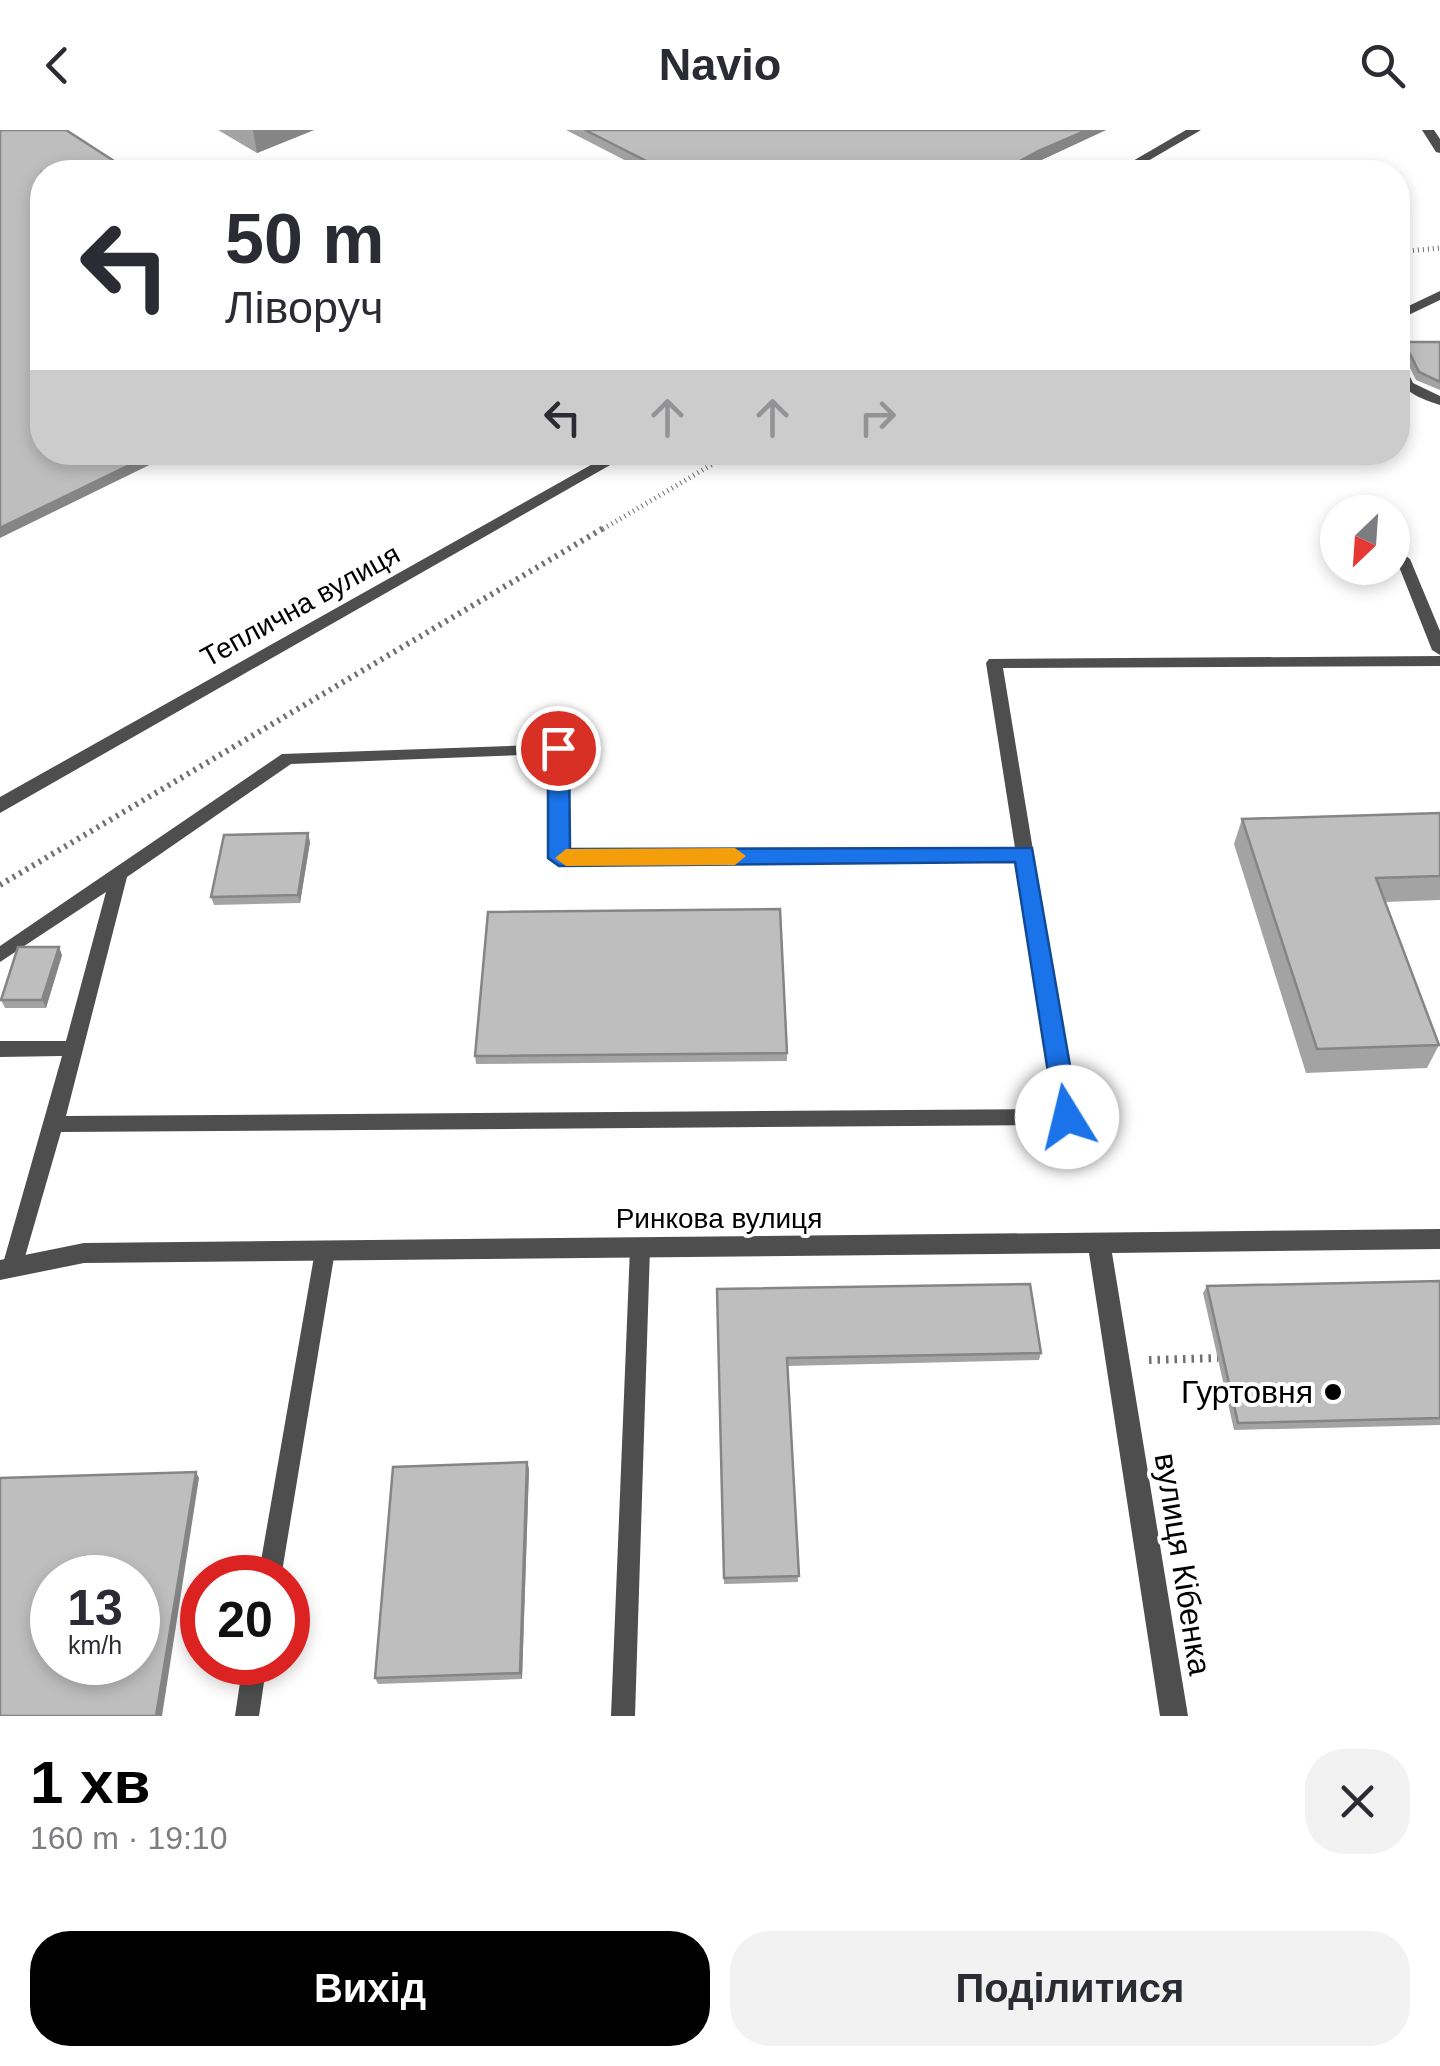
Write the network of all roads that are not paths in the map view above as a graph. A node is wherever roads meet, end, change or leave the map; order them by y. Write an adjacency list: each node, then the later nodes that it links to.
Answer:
1 (1194, 130): 4 (street)
2 (1428, 130): 3 (street)
3 (1440, 149)
4 (1141, 160)
5 (1440, 295): 6 (lane)
6 (1410, 310)
7 (1410, 386): 8 (lane)
8 (1440, 402)
9 (603, 465): 13 (street, Теплична вулиця)
10 (1410, 576): 11 (lane)
11 (1440, 650)
12 (1440, 661): 14 (lane)
13 (0, 806)
14 (1024, 854): 15 (lane); 19 (lane)
15 (119, 874): 16 (lane); 18 (lane)
16 (0, 955)
17 (0, 1048): 18 (lane)
18 (75, 1048): 19 (lane)
19 (54, 1124): 24 (lane)
20 (1440, 1238): 21 (street, Ринкова вулиця)
21 (1099, 1244): 22 (street, Ринкова вулиця); 29 (street, вулиця Кібенка)
22 (640, 1248): 23 (street, Ринкова вулиця); 28 (lane)
23 (325, 1251): 24 (street, Ринкова вулиця); 25 (lane)
24 (6, 1268)
25 (273, 1555)
26 (252, 1685): 27 (lane)
27 (247, 1716)
28 (623, 1716)
29 (1174, 1716)

